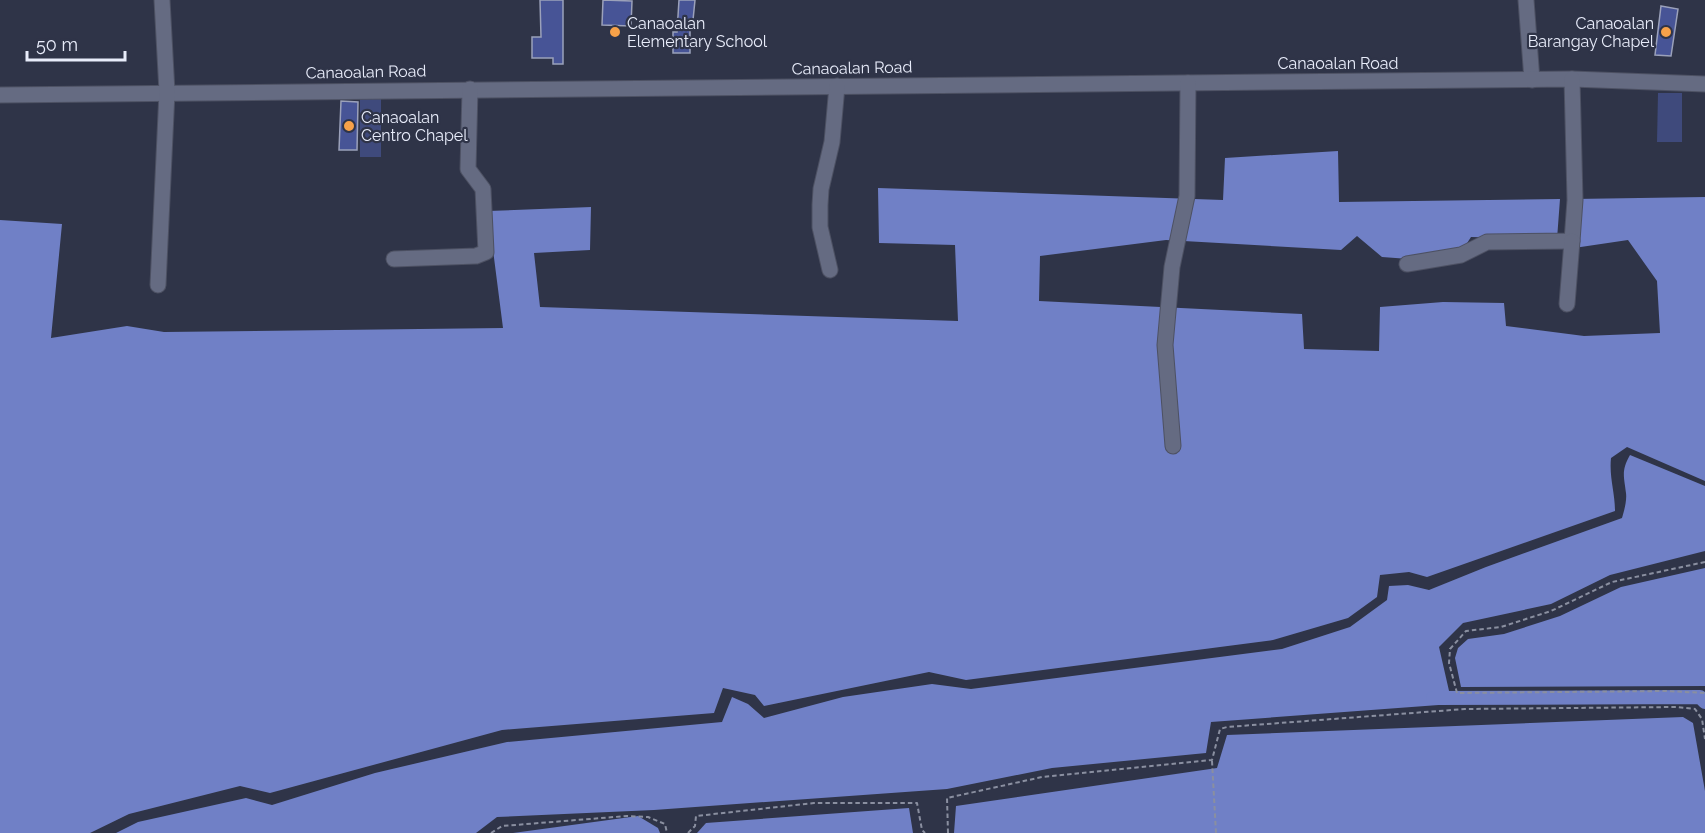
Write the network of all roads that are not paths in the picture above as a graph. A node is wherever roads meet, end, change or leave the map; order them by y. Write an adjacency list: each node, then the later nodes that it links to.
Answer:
1 (162, 0): 9 (street)
2 (1526, 0): 4 (street)
3 (1572, 79): 4 (street, Canaoalan Road); 6 (street, Canaoalan Road); 11 (street)
4 (1532, 80): 5 (street, Canaoalan Road)
5 (1188, 83): 7 (street, Canaoalan Road); 17 (street)
6 (1705, 84)
7 (837, 86): 8 (street, Canaoalan Road); 14 (street)
8 (470, 89): 9 (street, Canaoalan Road); 12 (street)
9 (167, 92): 10 (street, Canaoalan Road); 15 (street)
10 (0, 95)
11 (1572, 241): 13 (street); 16 (street)
12 (394, 259)
13 (1407, 264)
14 (830, 270)
15 (158, 285)
16 (1567, 304)
17 (1173, 446)

